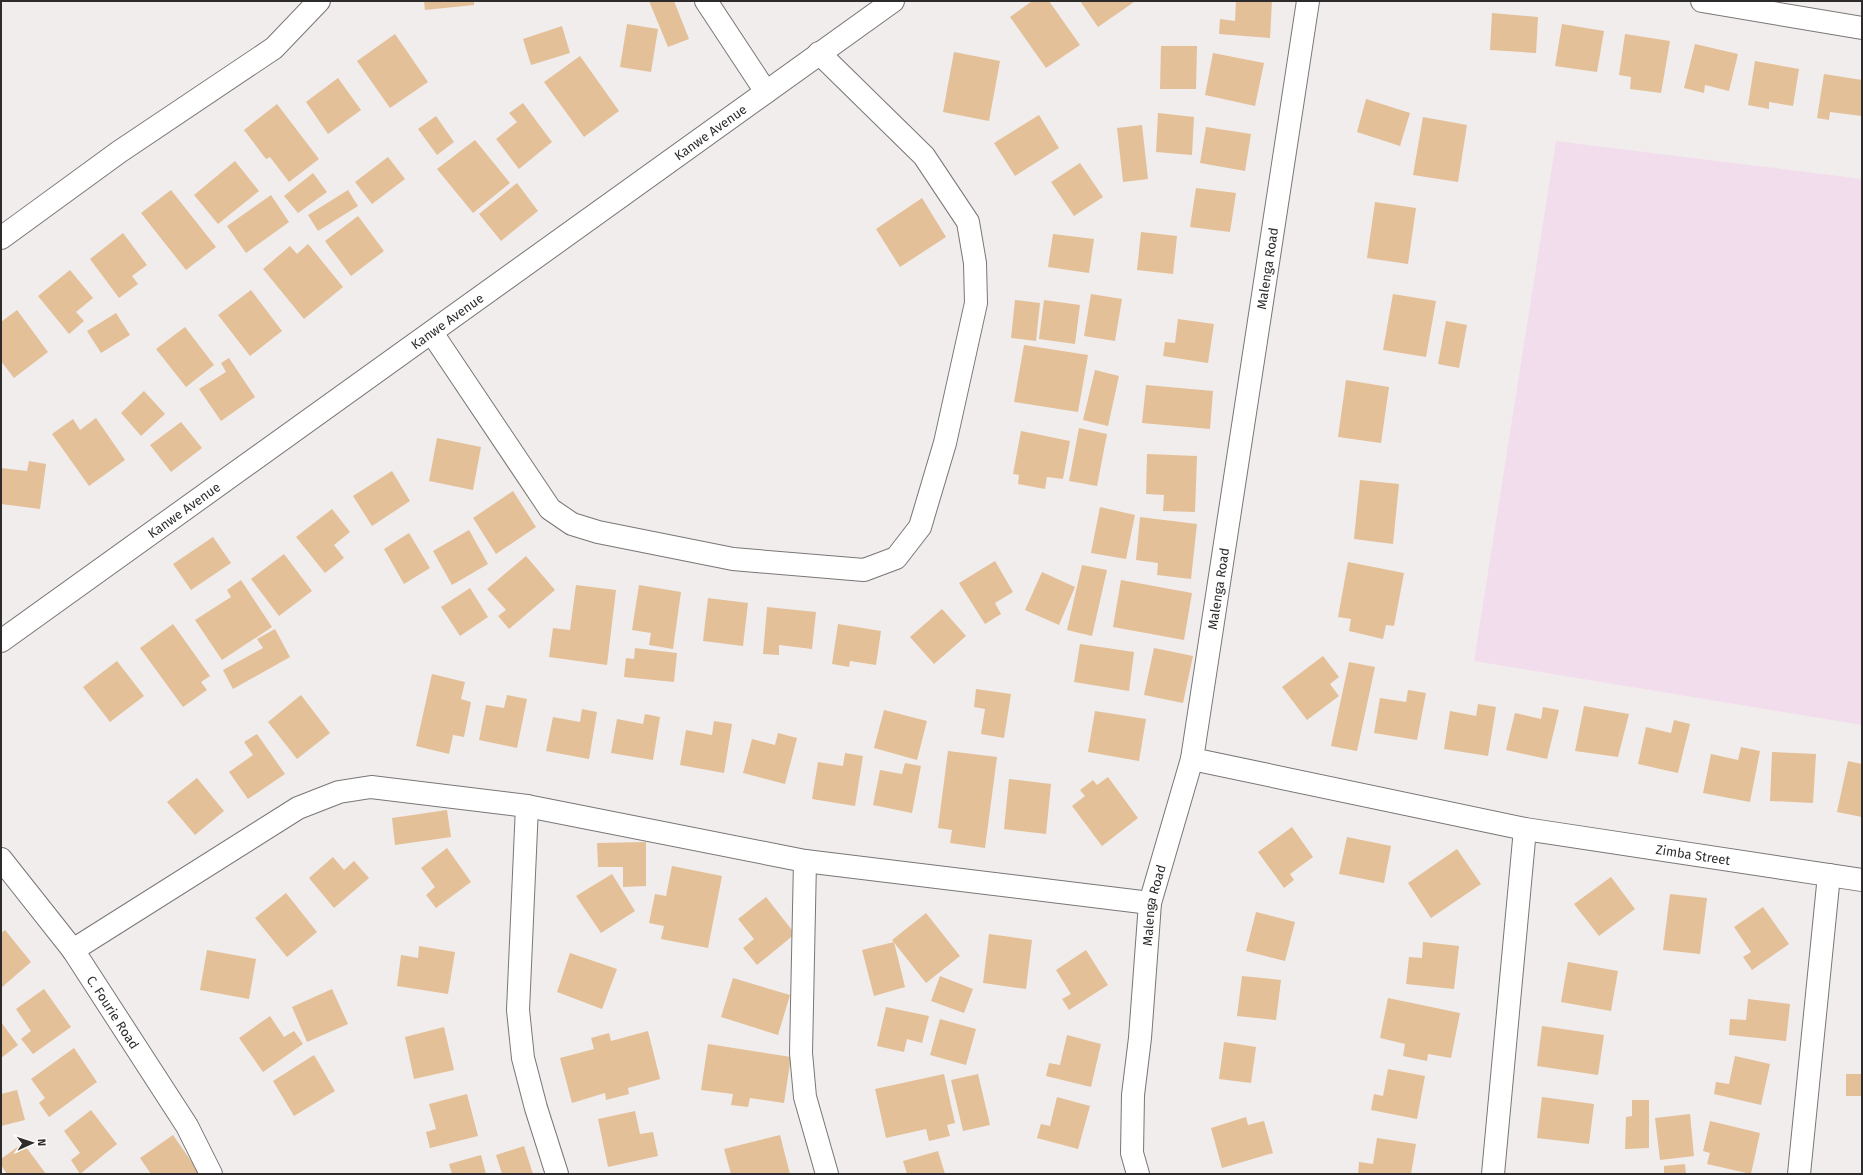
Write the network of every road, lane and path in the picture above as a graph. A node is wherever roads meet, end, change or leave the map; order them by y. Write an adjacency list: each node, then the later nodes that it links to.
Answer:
1 (319, 1): 10 (street)
2 (706, 1): 9 (street)
3 (893, 1): 8 (street, Kanwe Avenue)
4 (1308, 1): 13 (street, Malenga Road)
5 (1702, 1): 6 (street)
6 (1793, 9): 7 (street)
7 (1862, 28)
8 (819, 53): 9 (street, Kanwe Avenue); 11 (street)
9 (766, 92): 11 (street, Kanwe Avenue)
10 (1, 238)
11 (432, 333): 12 (street, Kanwe Avenue)
12 (1, 640)
13 (1192, 759): 15 (street, Zimba Street); 20 (street, Malenga Road)
14 (527, 806): 17 (street); 21 (street); 23 (street)
15 (1525, 829): 18 (street, Zimba Street); 26 (street)
16 (1, 858): 21 (street, C. Fourie Road)
17 (805, 861): 20 (street); 24 (street)
18 (1829, 875): 19 (street, Zimba Street); 27 (street)
19 (1862, 880)
20 (1150, 903): 25 (street, Malenga Road)
21 (73, 950): 22 (street, C. Fourie Road)
22 (211, 1174)
23 (557, 1174)
24 (827, 1174)
25 (1138, 1174)
26 (1493, 1174)
27 (1799, 1174)

